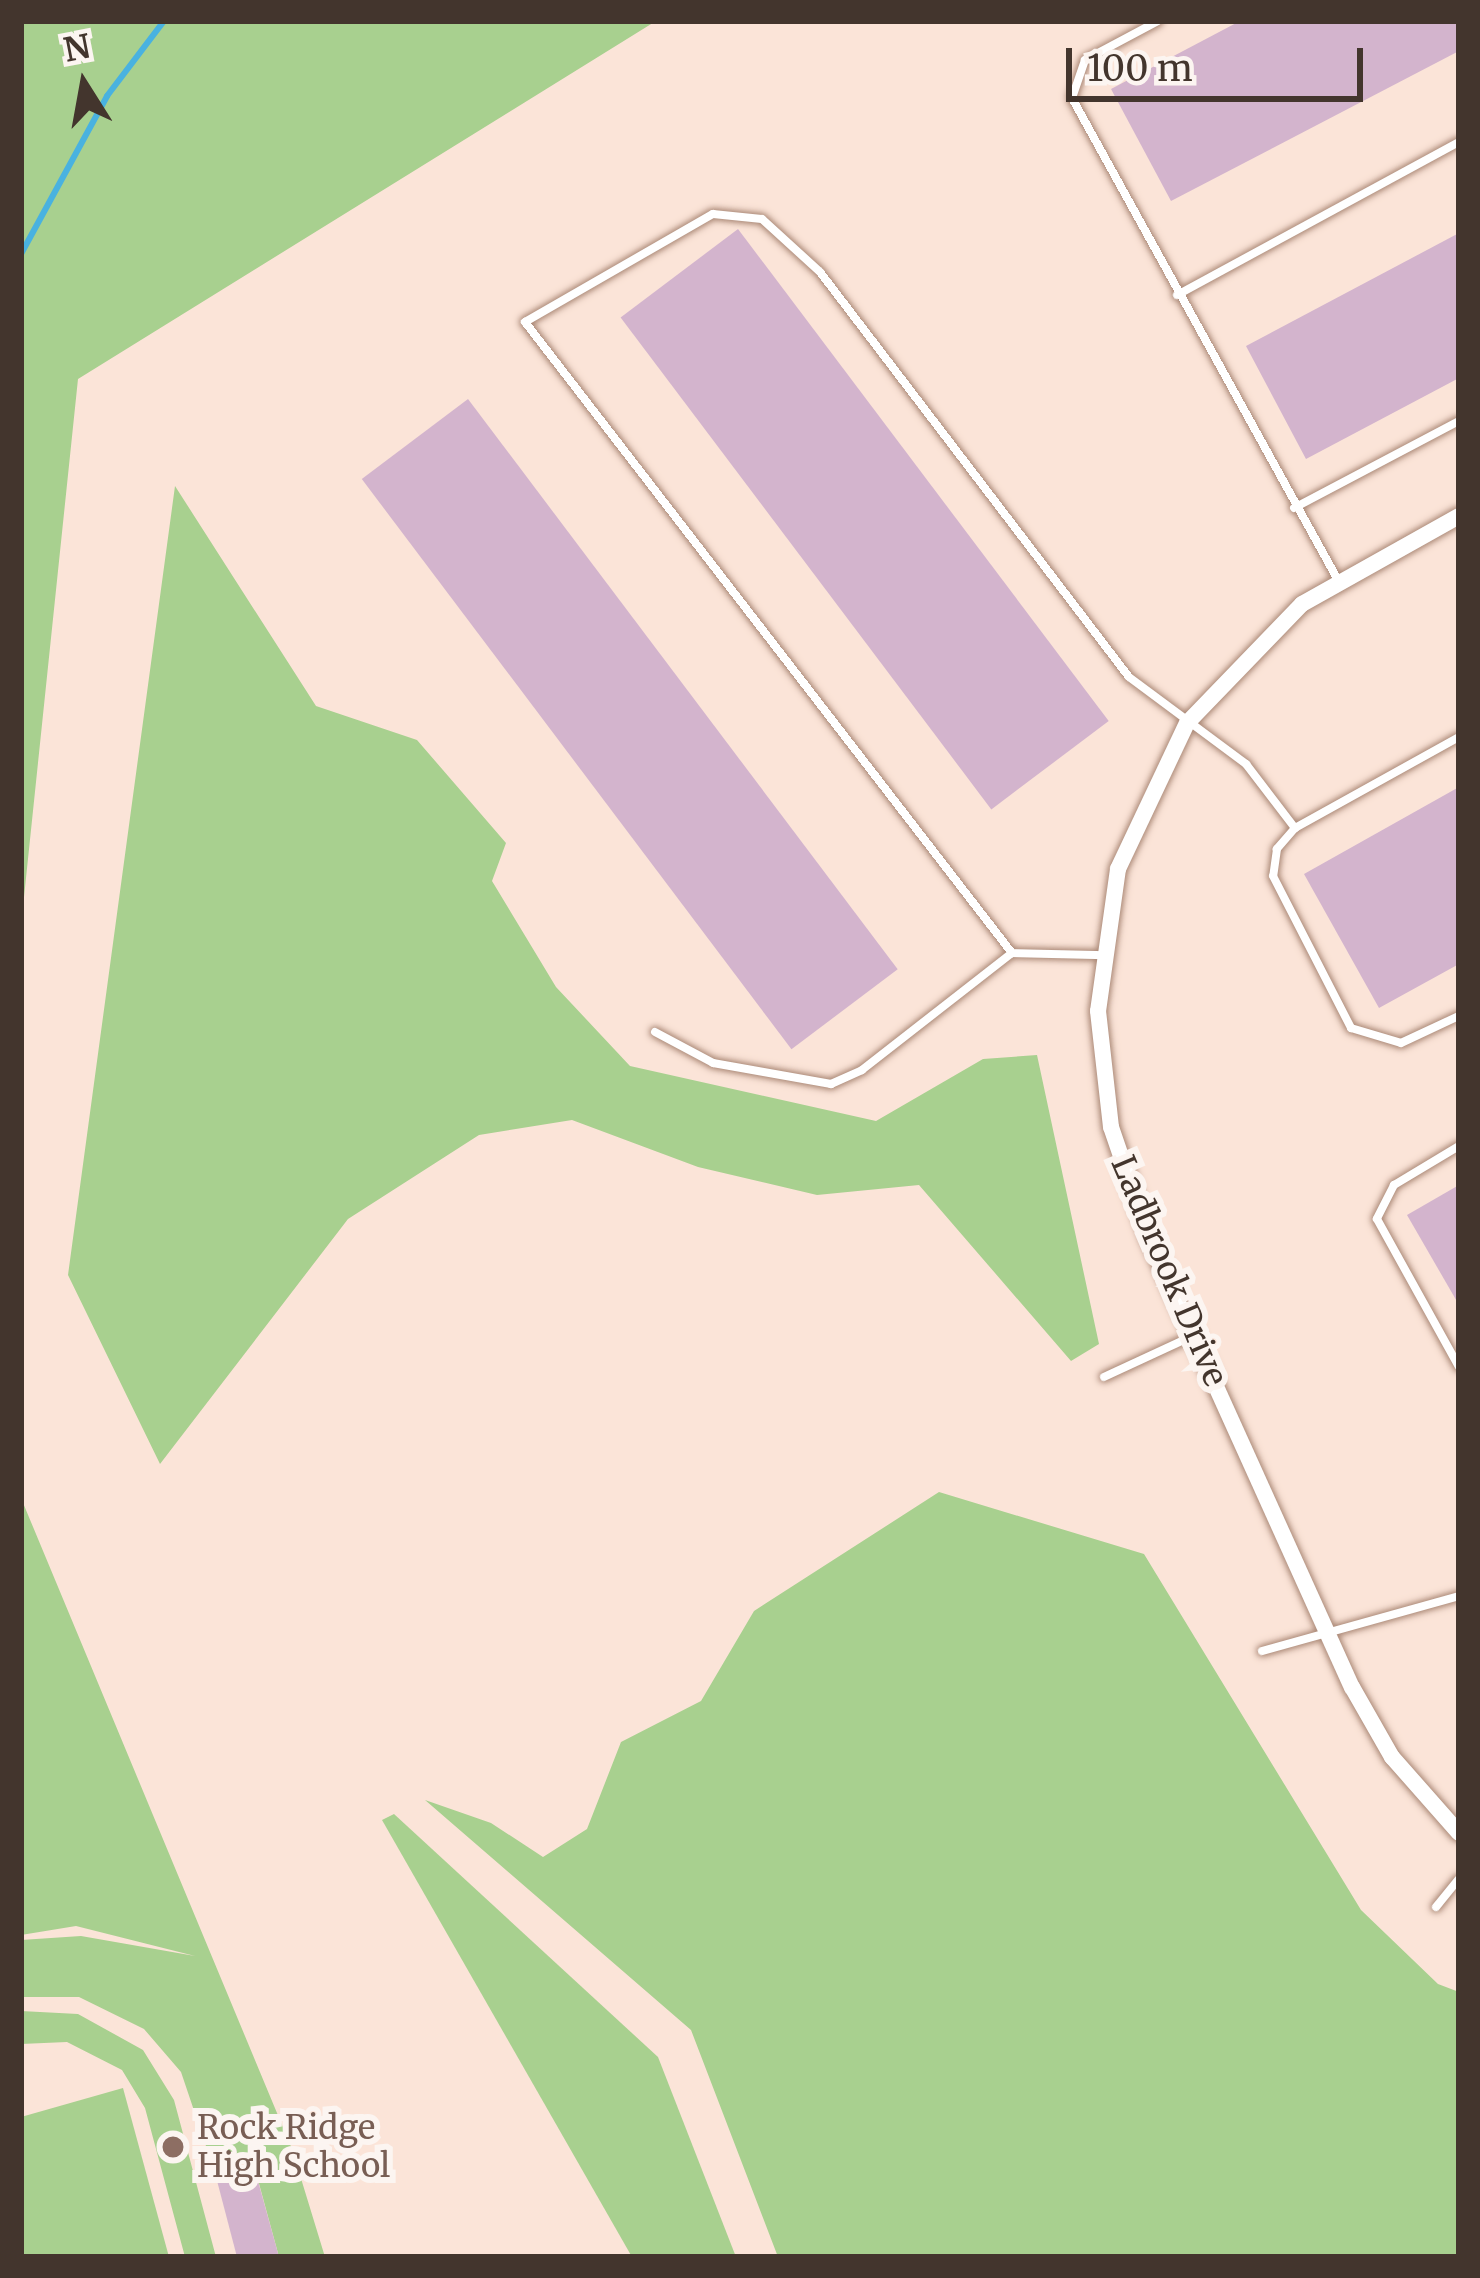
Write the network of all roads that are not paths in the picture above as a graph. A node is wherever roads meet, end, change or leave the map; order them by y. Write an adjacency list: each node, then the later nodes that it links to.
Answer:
1 (1158, 21): 3 (lane)
2 (1459, 142): 3 (lane)
3 (1178, 295): 5 (lane)
4 (1459, 421): 5 (lane)
5 (1294, 508): 7 (lane)
6 (1459, 516): 7 (street, Ladbrook Drive)
7 (1338, 580): 8 (street, Ladbrook Drive)
8 (1187, 723): 10 (lane); 11 (lane); 12 (street, Ladbrook Drive)
9 (1459, 737): 10 (lane)
10 (1295, 828): 13 (lane)
11 (1012, 953): 12 (lane); 14 (lane)
12 (1102, 955): 16 (street, Ladbrook Drive)
13 (1459, 1016)
14 (655, 1032)
15 (1459, 1147): 17 (lane)
16 (1193, 1336): 18 (lane); 20 (street, Ladbrook Drive)
17 (1459, 1367)
18 (1105, 1377)
19 (1459, 1596): 20 (lane)
20 (1326, 1630): 21 (lane); 22 (street, Ladbrook Drive)
21 (1262, 1652)
22 (1459, 1833)
23 (1459, 1879): 24 (lane)
24 (1436, 1907)

